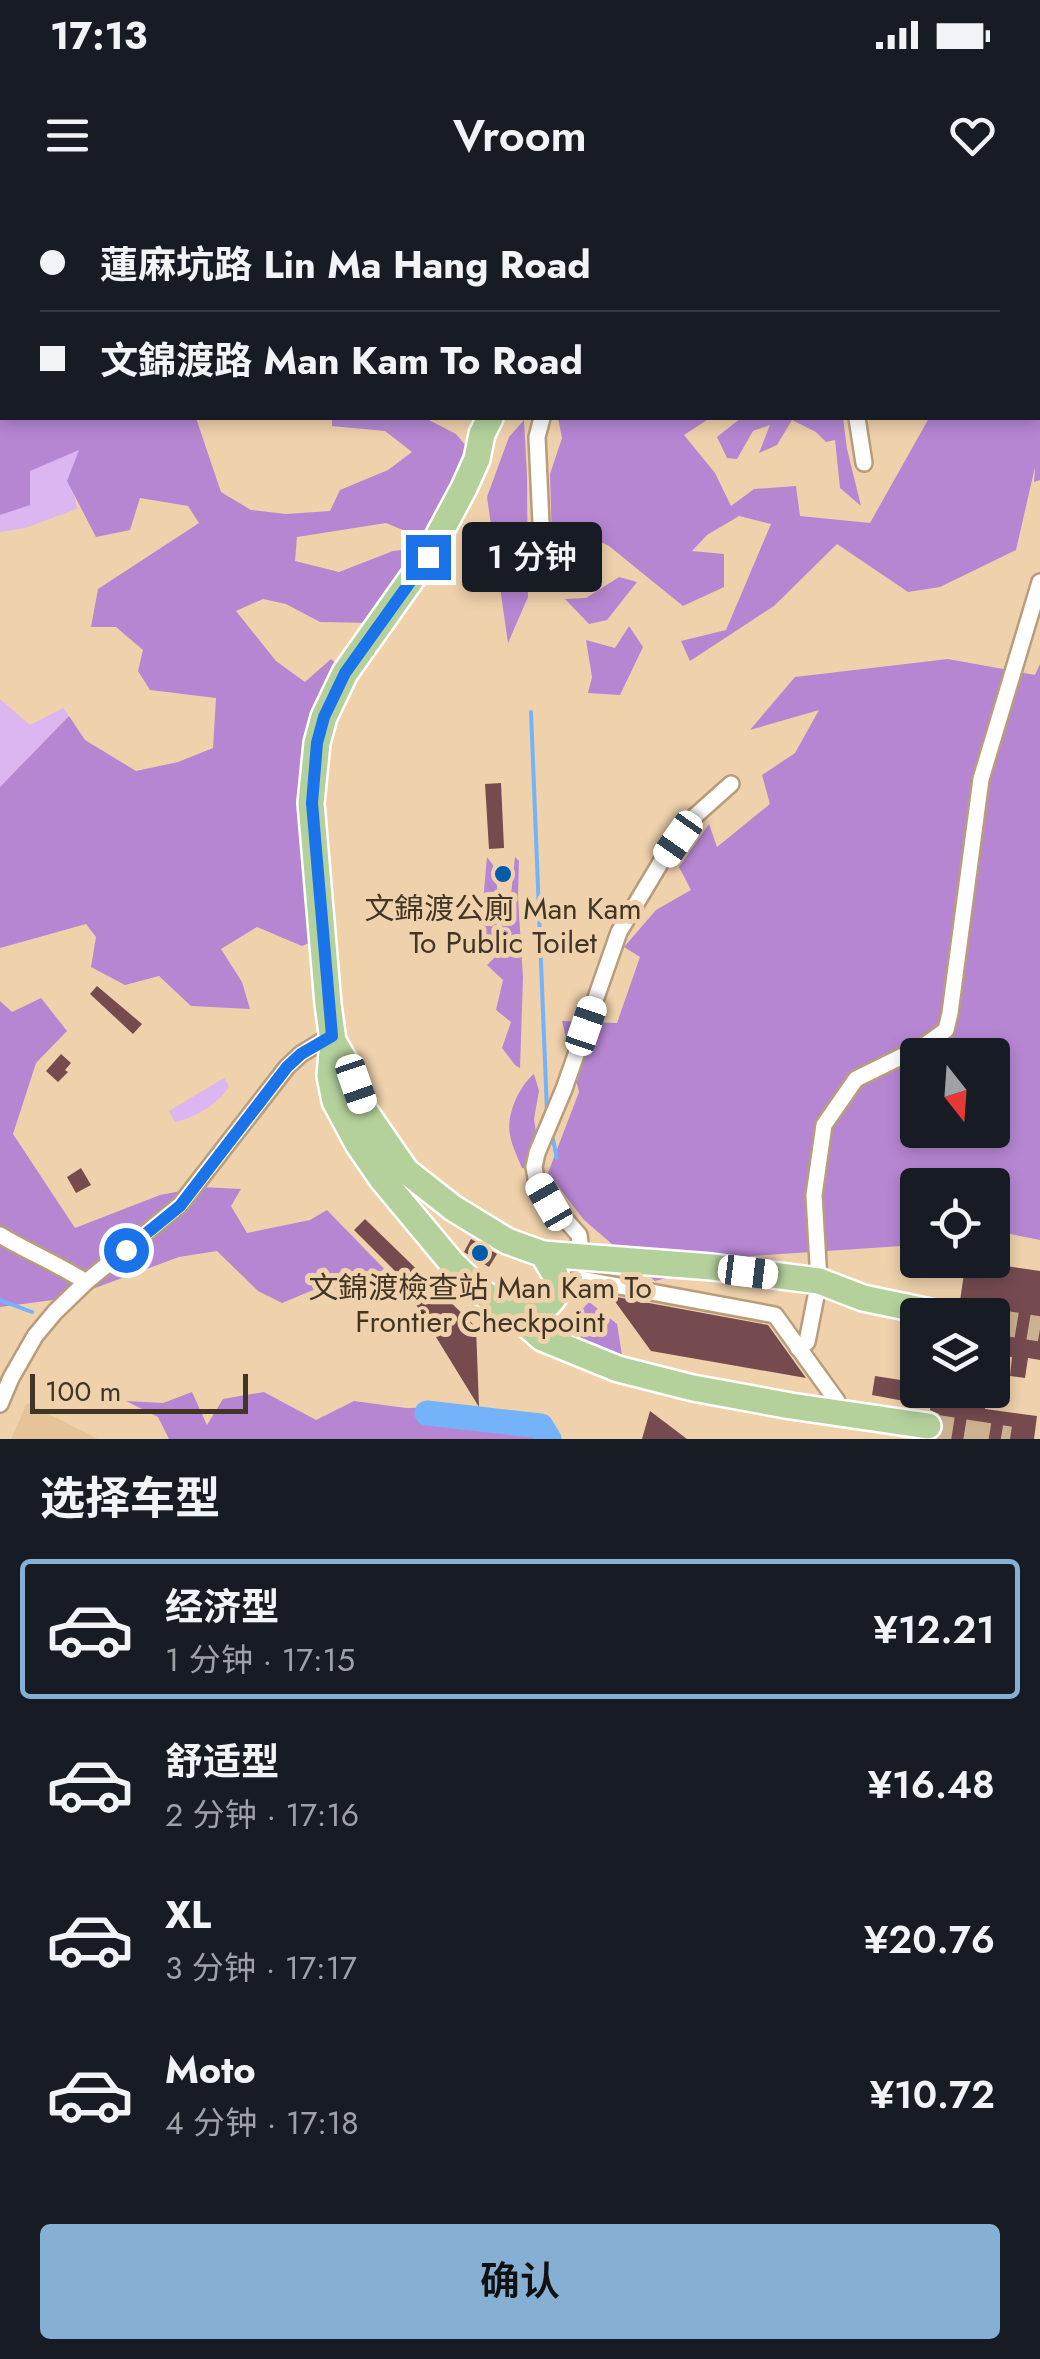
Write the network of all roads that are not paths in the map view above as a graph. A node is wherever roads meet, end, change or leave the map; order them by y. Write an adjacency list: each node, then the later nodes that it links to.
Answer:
1 (489, 420): 8 (main road)
2 (541, 420): 5 (street)
3 (857, 420): 4 (street)
4 (864, 463)
5 (543, 567)
6 (1040, 582): 12 (street)
7 (731, 784): 11 (street)
8 (333, 1038): 10 (main road); 13 (street); 16 (main road)
9 (0, 1234): 13 (street)
10 (543, 1254): 11 (main road); 14 (main road)
11 (574, 1256): 12 (main road)
12 (819, 1281): 15 (main road); 17 (street)
13 (86, 1282): 19 (street)
14 (556, 1285): 16 (main road); 17 (street)
15 (900, 1306)
16 (514, 1314): 20 (main road)
17 (798, 1348): 18 (street)
18 (837, 1401)
19 (0, 1404)
20 (928, 1426)

